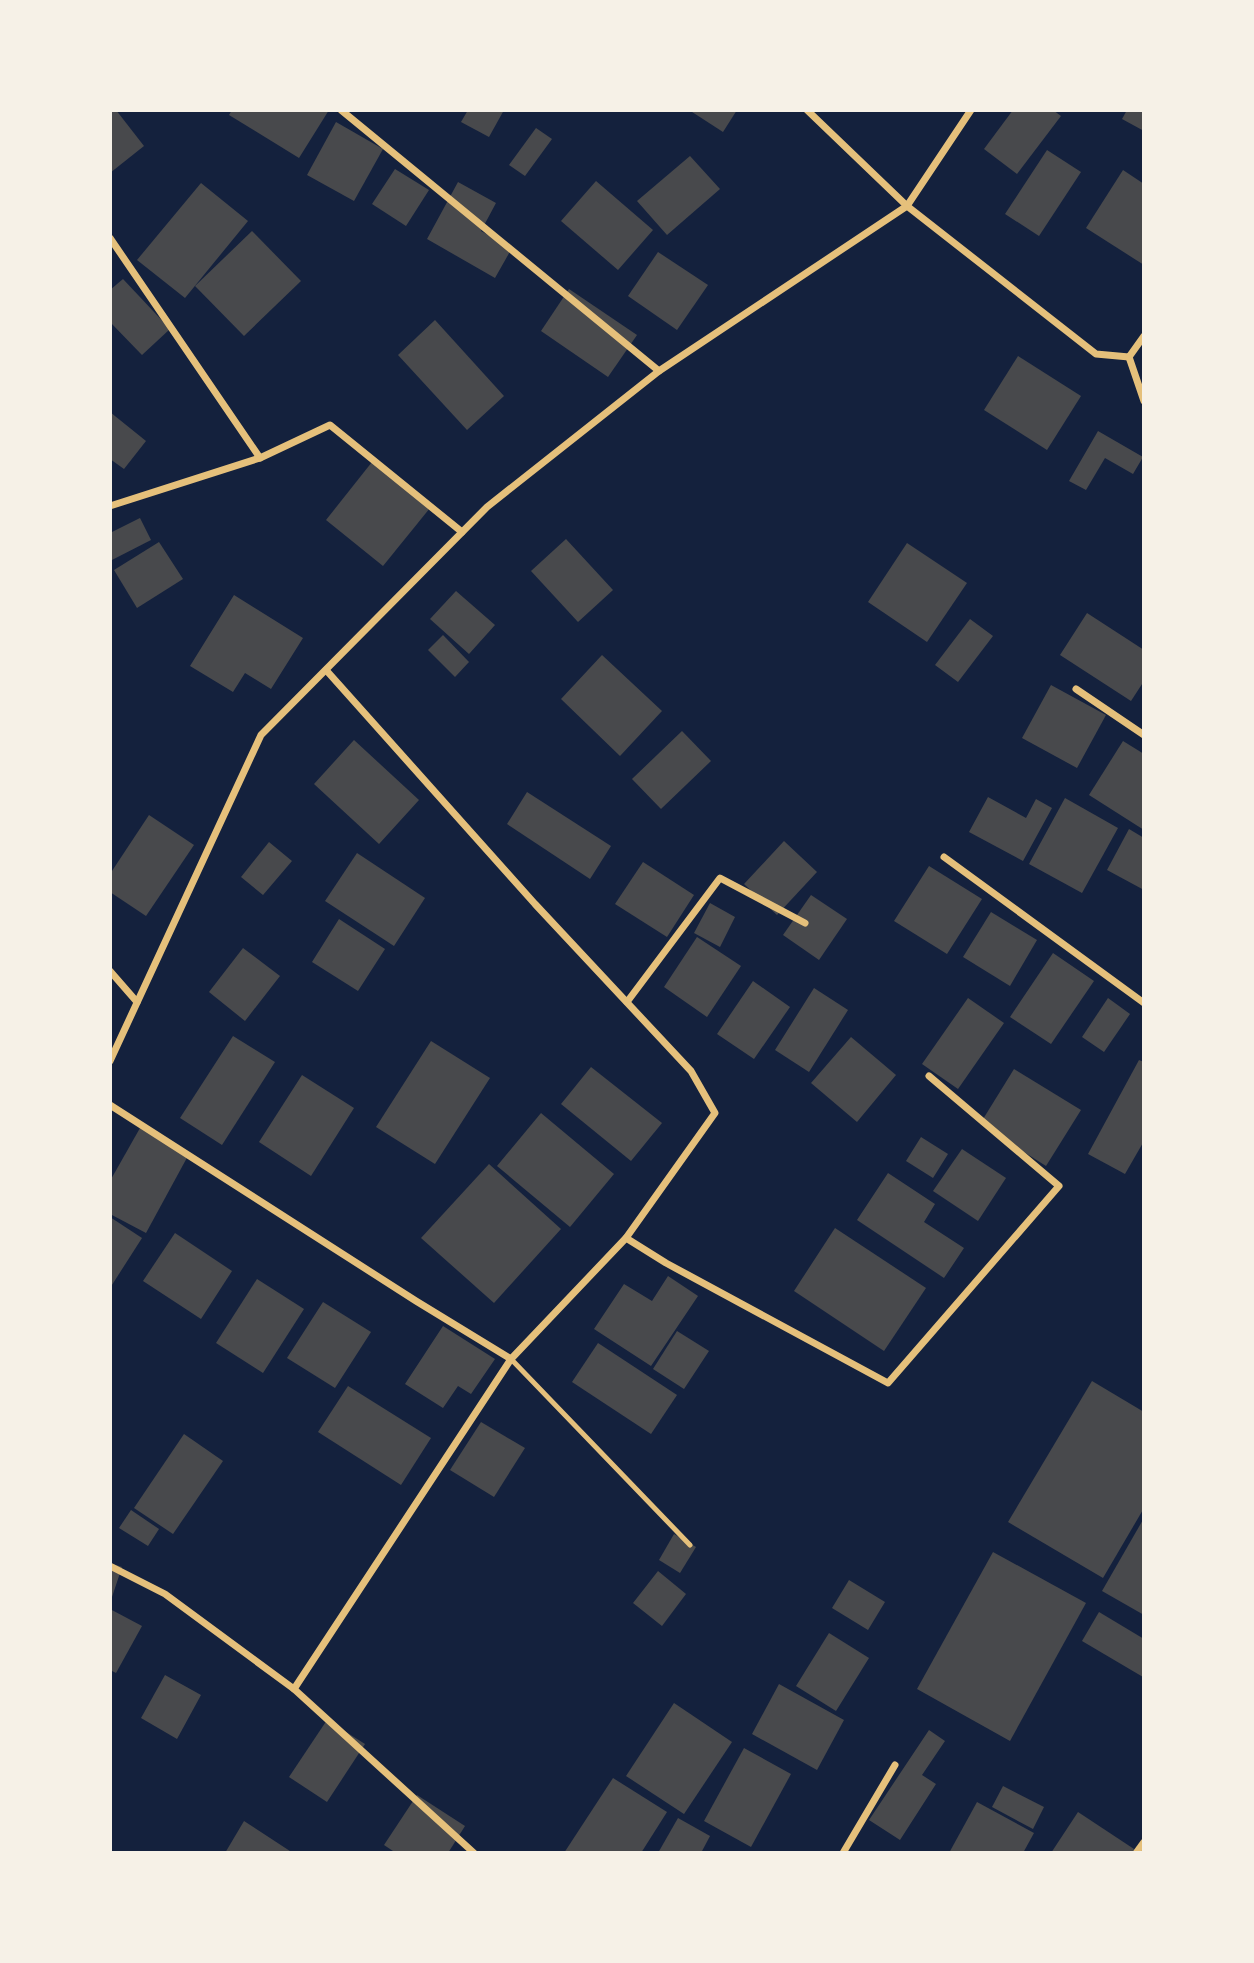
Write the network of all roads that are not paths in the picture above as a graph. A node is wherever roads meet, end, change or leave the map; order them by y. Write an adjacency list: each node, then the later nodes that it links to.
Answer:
1 (341, 110): 8 (street)
2 (807, 110): 4 (street)
3 (971, 110): 4 (street)
4 (907, 206): 7 (street); 8 (street)
5 (110, 238): 10 (street)
6 (1144, 336): 7 (street)
7 (1129, 357): 9 (street)
8 (659, 371): 12 (street)
9 (1144, 401)
10 (260, 458): 11 (street); 12 (street)
11 (110, 506)
12 (462, 532): 13 (street)
13 (326, 670): 19 (street); 20 (street)
14 (1076, 689): 15 (street)
15 (1144, 735)
16 (944, 857): 21 (street)
17 (804, 923): 20 (street)
18 (110, 971): 19 (street)
19 (137, 1002): 22 (street)
20 (627, 1002): 25 (street)
21 (1144, 1003)
22 (110, 1061)
23 (929, 1076): 25 (street)
24 (110, 1105): 26 (street)
25 (626, 1238): 26 (street)
26 (511, 1359): 27 (lane); 29 (street)
27 (690, 1545)
28 (110, 1566): 29 (street)
29 (294, 1689): 32 (street)
30 (895, 1765): 33 (street)
31 (1144, 1842): 34 (street)
32 (474, 1853)
33 (843, 1853)
34 (1136, 1853)

